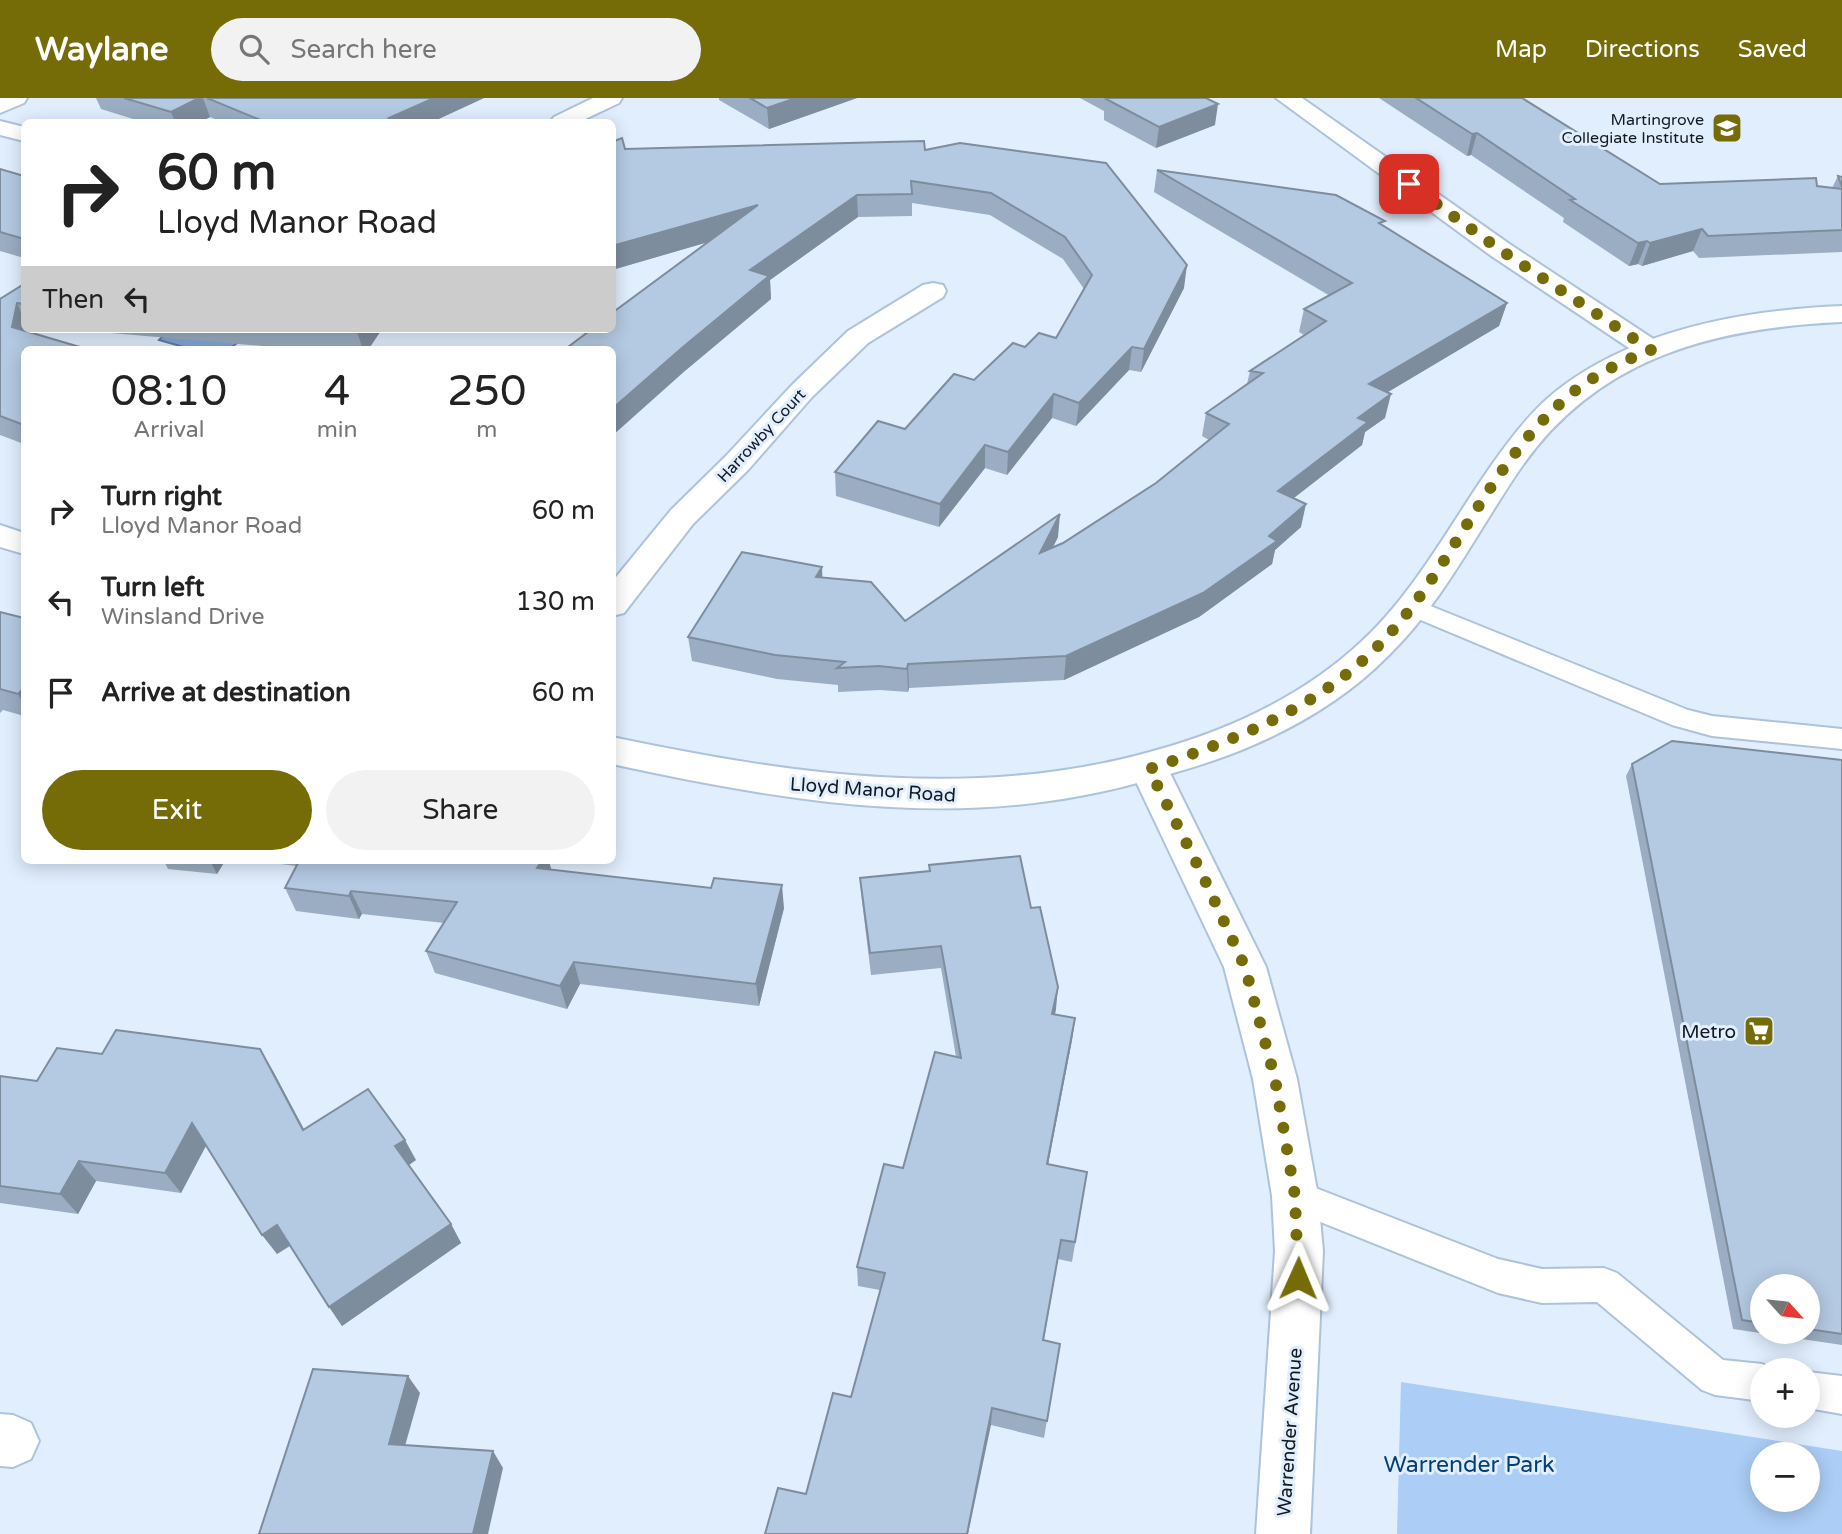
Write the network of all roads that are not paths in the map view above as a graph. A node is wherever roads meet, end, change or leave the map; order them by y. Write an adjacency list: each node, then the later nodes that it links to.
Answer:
1 (16, 98): 4 (street)
2 (611, 98): 5 (street)
3 (1287, 98): 10 (street)
4 (0, 106)
5 (568, 119)
6 (0, 128): 7 (street)
7 (21, 133)
8 (933, 290): 13 (street, Harrowby Court)
9 (1842, 314): 10 (street, Lloyd Manor Road)
10 (1651, 350): 14 (street, Lloyd Manor Road)
11 (0, 535): 12 (street)
12 (21, 543)
13 (616, 600)
14 (1413, 607): 15 (lane); 17 (street, Lloyd Manor Road)
15 (1842, 739)
16 (616, 751): 17 (street, Lloyd Manor Road)
17 (1149, 769): 18 (street, Warrender Avenue)
18 (1295, 1196): 19 (lane); 22 (street, Warrender Avenue)
19 (1750, 1381)
20 (1820, 1392): 21 (lane)
21 (1842, 1395)
22 (1283, 1534)

